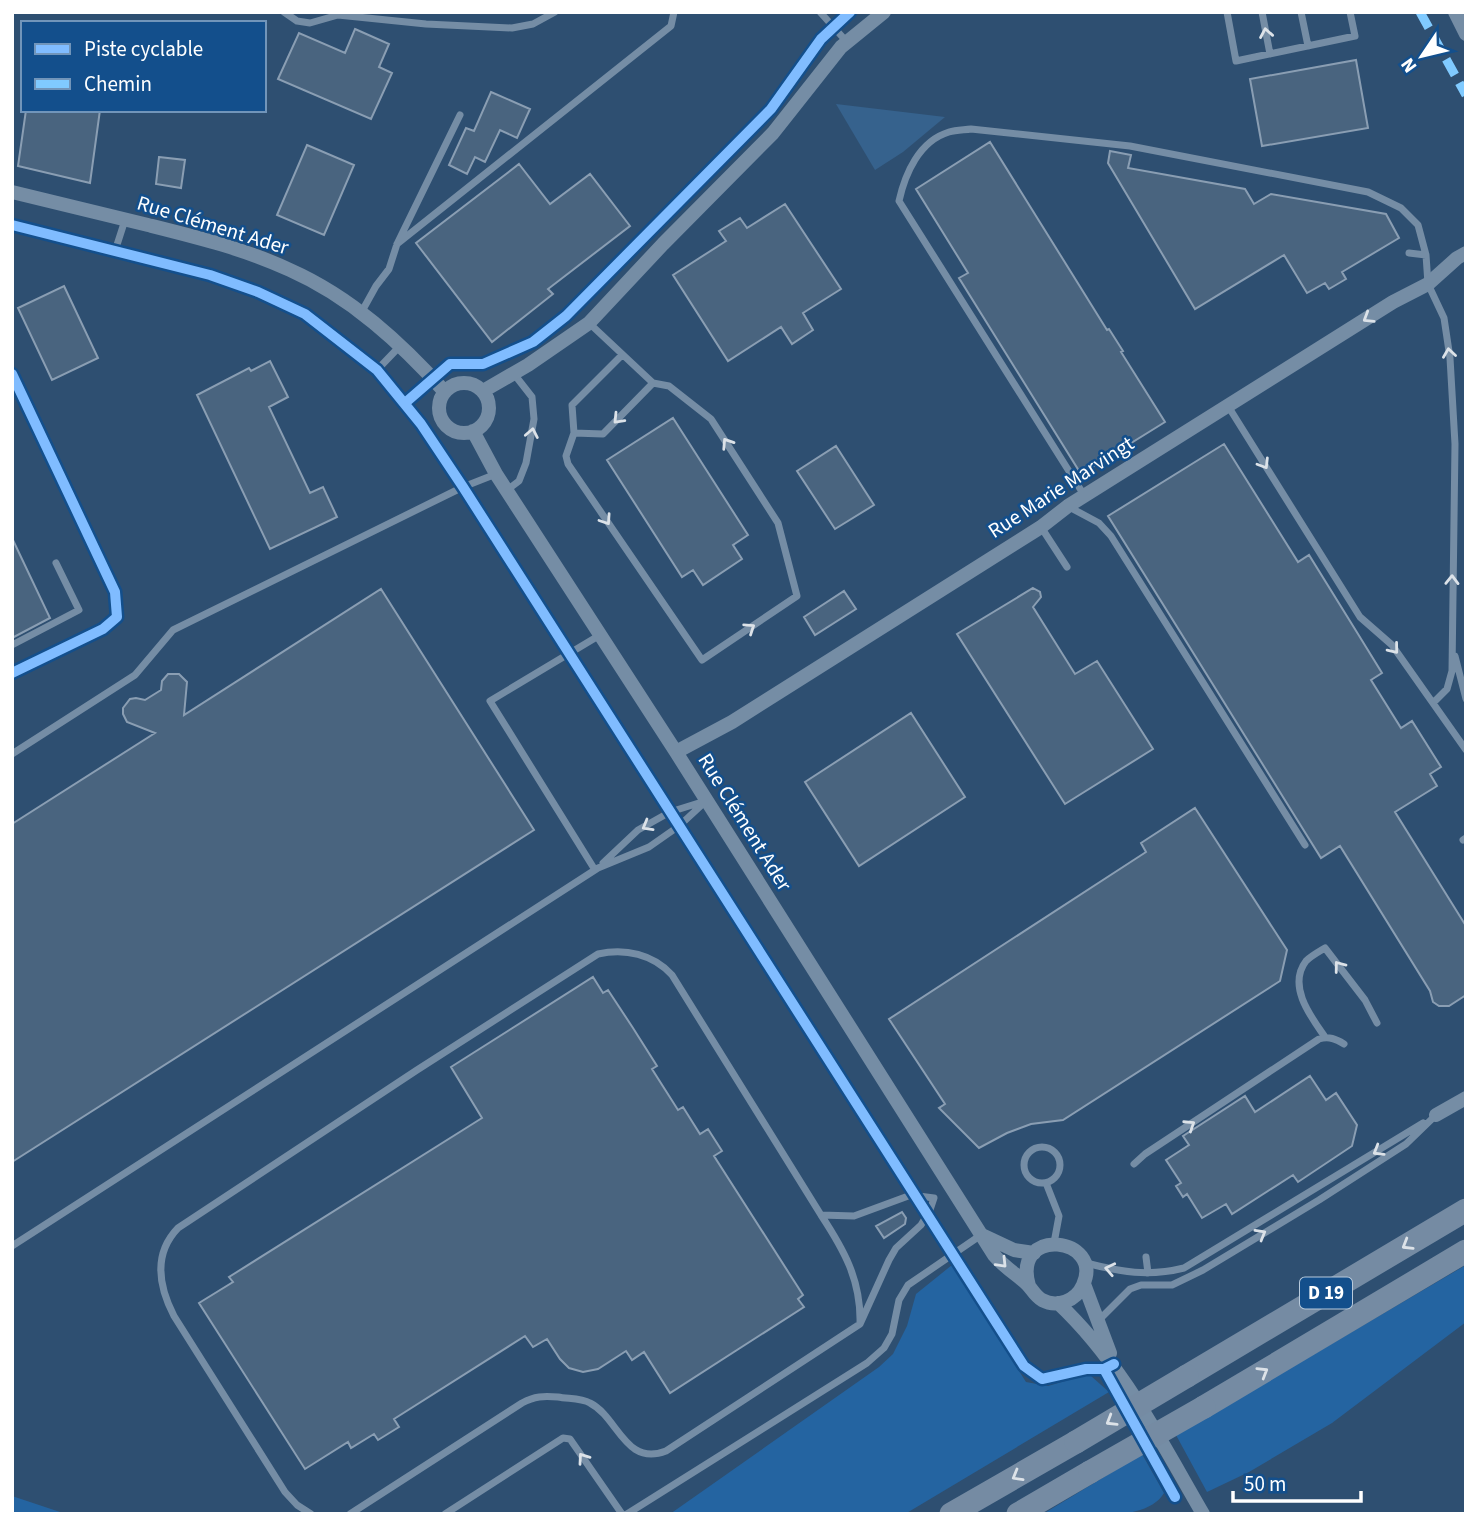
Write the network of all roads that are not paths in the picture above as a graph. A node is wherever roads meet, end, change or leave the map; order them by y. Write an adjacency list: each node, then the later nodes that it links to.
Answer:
1 (284, 12): 2 (lane)
2 (555, 12)
3 (674, 12): 18 (lane)
4 (820, 12): 12 (lane)
5 (884, 12): 12 (street)
6 (1227, 12): 14 (lane)
7 (1262, 12): 14 (lane, one-way to 7)
8 (1301, 12): 13 (lane)
9 (1350, 12): 13 (lane)
10 (1455, 12): 11 (street)
11 (1466, 34)
12 (847, 42): 25 (street)
13 (1308, 46): 14 (lane)
14 (1270, 54)
15 (460, 115): 18 (lane)
16 (12, 192): 17 (street, Rue Clément Ader)
17 (125, 220): 19 (lane); 24 (street, Rue Clément Ader)
18 (397, 244): 24 (lane)
19 (115, 251)
20 (1409, 253): 22 (lane)
21 (1466, 253): 23 (street, Rue Marie Marvingt)
22 (1426, 255): 23 (lane); 38 (lane)
23 (1427, 284): 33 (street, Rue Marie Marvingt, one-way to 33); 45 (lane, one-way to 23)
24 (361, 313): 26 (street, Rue Clément Ader)
25 (589, 323): 27 (lane); 29 (street)
26 (400, 346): 28 (lane); 32 (street, Rue Clément Ader)
27 (622, 355): 30 (lane); 35 (lane)
28 (377, 370)
29 (514, 374): 31 (street); 37 (lane, one-way to 29)
30 (653, 383): 35 (lane, one-way to 35); 35 (lane, one-way to 30)
31 (483, 391): 32 (street); 34 (street)
32 (444, 392): 34 (street)
33 (1228, 406): 38 (street, Rue Marie Marvingt); 47 (lane, one-way to 47)
34 (474, 432): 36 (street, Rue Clément Ader)
35 (574, 433)
36 (496, 474): 37 (street, Rue Clément Ader); 50 (lane)
37 (507, 490): 43 (street, Rue Clément Ader)
38 (1085, 496): 39 (street, Rue Marie Marvingt)
39 (1068, 506): 40 (street, Rue Marie Marvingt); 52 (lane)
40 (1041, 527): 42 (lane); 49 (street, Rue Marie Marvingt)
41 (56, 563): 44 (lane)
42 (1067, 567)
43 (600, 635): 49 (street, Rue Clément Ader); 53 (lane)
44 (12, 645)
45 (1453, 648): 46 (lane); 47 (lane)
46 (1466, 699)
47 (1433, 703): 48 (lane)
48 (1466, 750)
49 (676, 752): 51 (street, Rue Clément Ader)
50 (12, 754)
51 (706, 801): 53 (lane); 53 (lane, one-way to 53); 61 (street, Rue Clément Ader)
52 (1305, 845)
53 (596, 869): 67 (lane)
54 (1377, 1023): 55 (lane, one-way to 55)
55 (1325, 1037): 56 (lane); 59 (lane, one-way to 55)
56 (1344, 1044)
57 (1466, 1098): 58 (street)
58 (1436, 1115): 71 (lane, one-way to 71); 73 (lane, one-way to 58)
59 (1134, 1164)
60 (1046, 1183): 60 (lane); 66 (lane)
61 (951, 1187): 62 (lane); 65 (street, Rue Clément Ader)
62 (934, 1198): 64 (lane); 79 (lane)
63 (1466, 1210): 85 (main road, D 19, one-way to 85, bridge)
64 (821, 1215): 79 (lane); 81 (lane)
65 (981, 1235): 69 (street); 76 (street, Rue Clément Ader, one-way to 76); 84 (lane)
66 (1054, 1243): 69 (street); 72 (street)
67 (12, 1246)
68 (1466, 1251): 86 (main road, D 19, one-way to 68, bridge)
69 (1034, 1253): 76 (street)
70 (1146, 1258): 74 (lane)
71 (1197, 1258): 73 (lane); 74 (lane)
72 (1083, 1262): 74 (lane, one-way to 72); 75 (street, Rue Clément Ader)
73 (1203, 1270): 78 (lane)
74 (1148, 1273)
75 (1084, 1284): 77 (street); 78 (street, Rue Clément Ader)
76 (1029, 1286): 77 (street, Rue Clément Ader)
77 (1058, 1303): 80 (street, Rue Clément Ader)
78 (1099, 1321): 80 (street, Rue Clément Ader)
79 (860, 1324): 82 (lane)
80 (1114, 1364): 87 (street, Rue Clément Ader)
81 (311, 1514)
82 (349, 1514)
83 (445, 1514): 84 (lane, one-way to 83)
84 (625, 1514)
85 (951, 1514)
86 (1018, 1514)
87 (1203, 1514)

